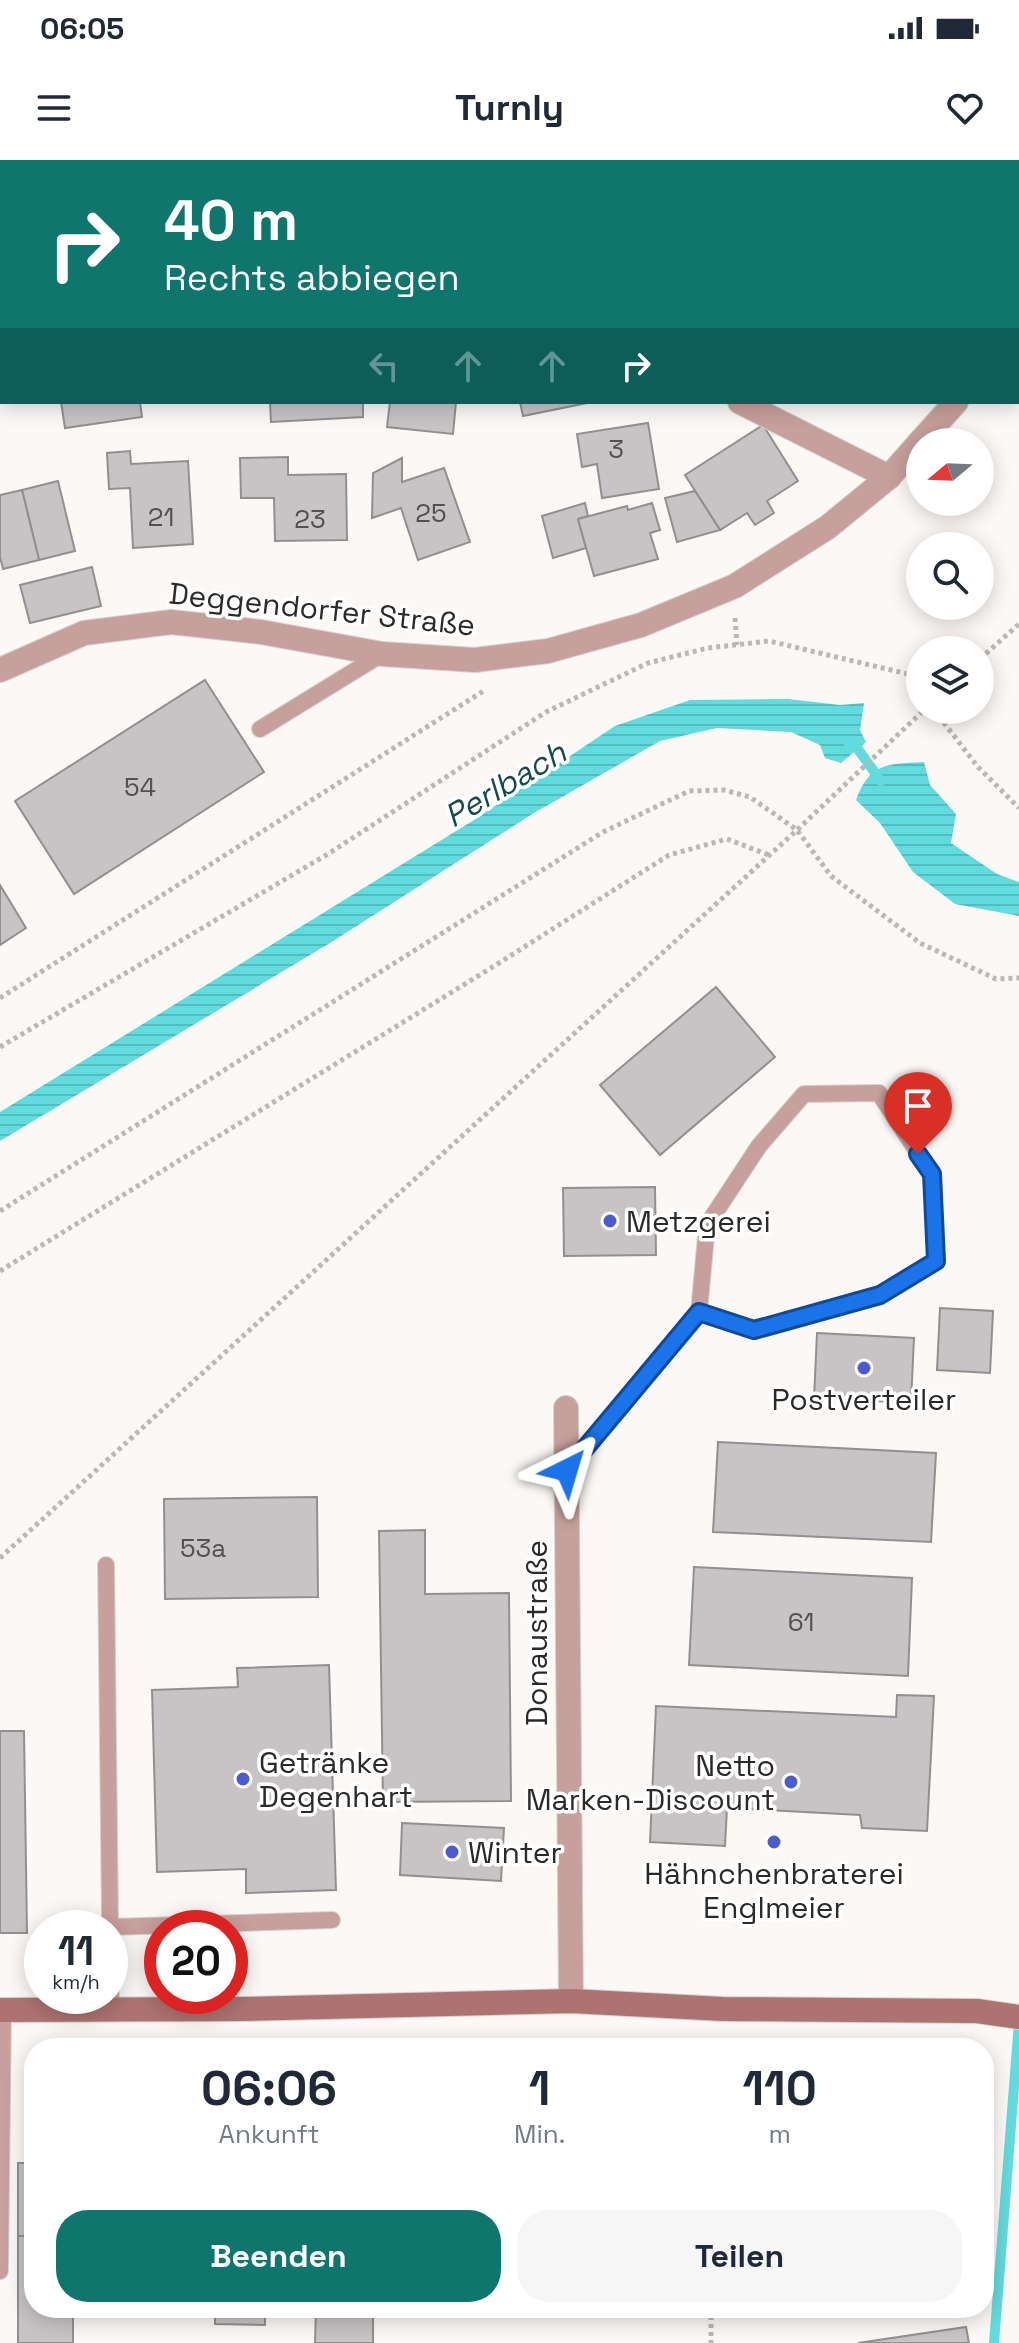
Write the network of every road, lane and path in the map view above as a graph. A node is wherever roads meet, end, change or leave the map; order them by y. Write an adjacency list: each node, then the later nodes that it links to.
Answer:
1 (744, 404): 5 (street)
2 (954, 404): 3 (street, Deggendorfer Straße)
3 (933, 428)
4 (906, 458): 5 (street, Deggendorfer Straße)
5 (889, 477): 10 (street, Deggendorfer Straße)
6 (734, 612): 8 (path)
7 (1019, 624): 9 (path)
8 (737, 645): 12 (path); 22 (path)
9 (994, 646)
10 (382, 654): 11 (street, Deggendorfer Straße); 16 (lane)
11 (0, 670)
12 (906, 674)
13 (497, 683): 21 (path)
14 (909, 724): 18 (path)
15 (945, 724): 17 (path)
16 (260, 729)
17 (1019, 808)
18 (797, 830): 19 (path); 20 (path); 23 (path)
19 (769, 855): 24 (path); 28 (path)
20 (1019, 978)
21 (0, 998)
22 (0, 1047)
23 (0, 1211)
24 (0, 1271)
25 (699, 1312): 25 (lane); 27 (lane)
26 (566, 1408): 27 (street, Donaustraße)
27 (567, 1470): 33 (street, Donaustraße)
28 (0, 1558)
29 (106, 1565): 30 (lane)
30 (111, 1910)
31 (332, 1920): 32 (lane)
32 (128, 1926)
33 (571, 2001): 36 (street); 37 (street)
34 (2, 2010): 35 (street); 38 (lane)
35 (24, 2010)
36 (128, 2010)
37 (1019, 2017)
38 (0, 2271)
39 (711, 2318): 40 (path)
40 (711, 2343)

